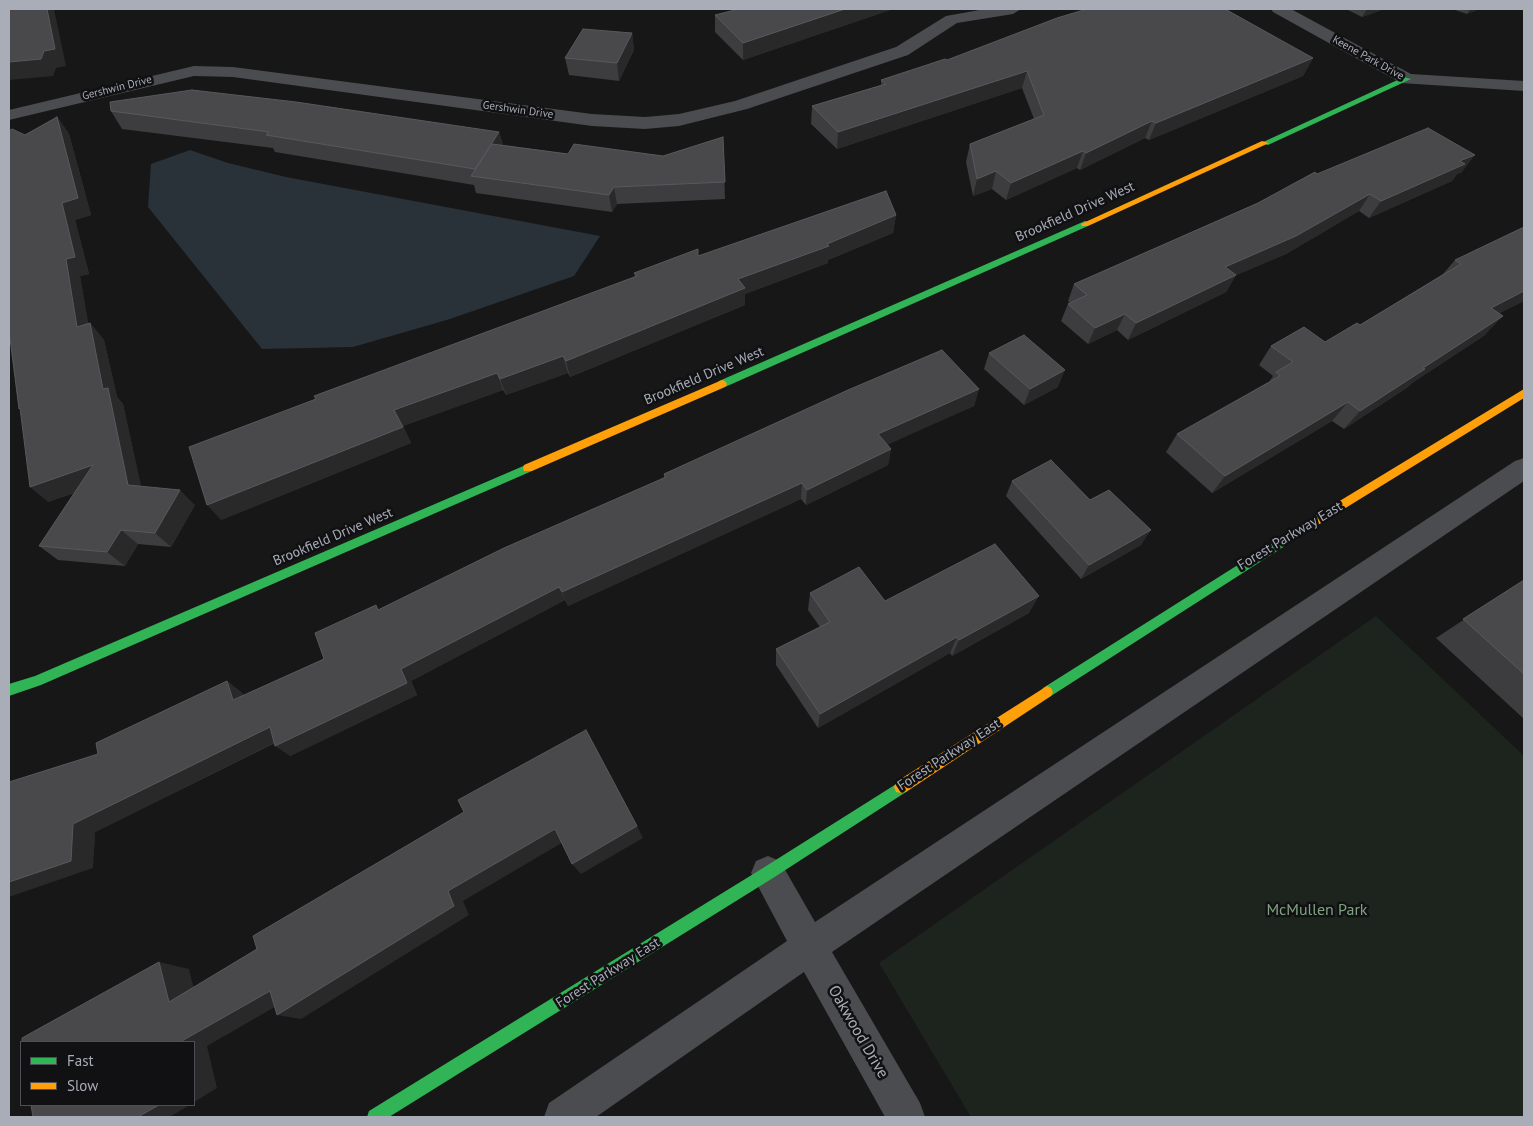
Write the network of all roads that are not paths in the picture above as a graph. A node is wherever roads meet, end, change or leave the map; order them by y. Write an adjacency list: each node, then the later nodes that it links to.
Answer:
1 (1013, 9): 5 (street, Gershwin Drive)
2 (1279, 9): 3 (street, Keene Park Drive)
3 (1407, 79): 4 (street, Keene Park Drive); 8 (street, Brookfield Drive West)
4 (1524, 86)
5 (9, 115)
6 (1524, 393): 9 (street, Forest Parkway East)
7 (1524, 468): 10 (street)
8 (9, 690)
9 (768, 873): 10 (street, Oakwood Drive); 11 (street, Forest Parkway East)
10 (809, 947): 12 (street); 13 (street, Oakwood Drive)
11 (375, 1117)
12 (563, 1117)
13 (906, 1117)

